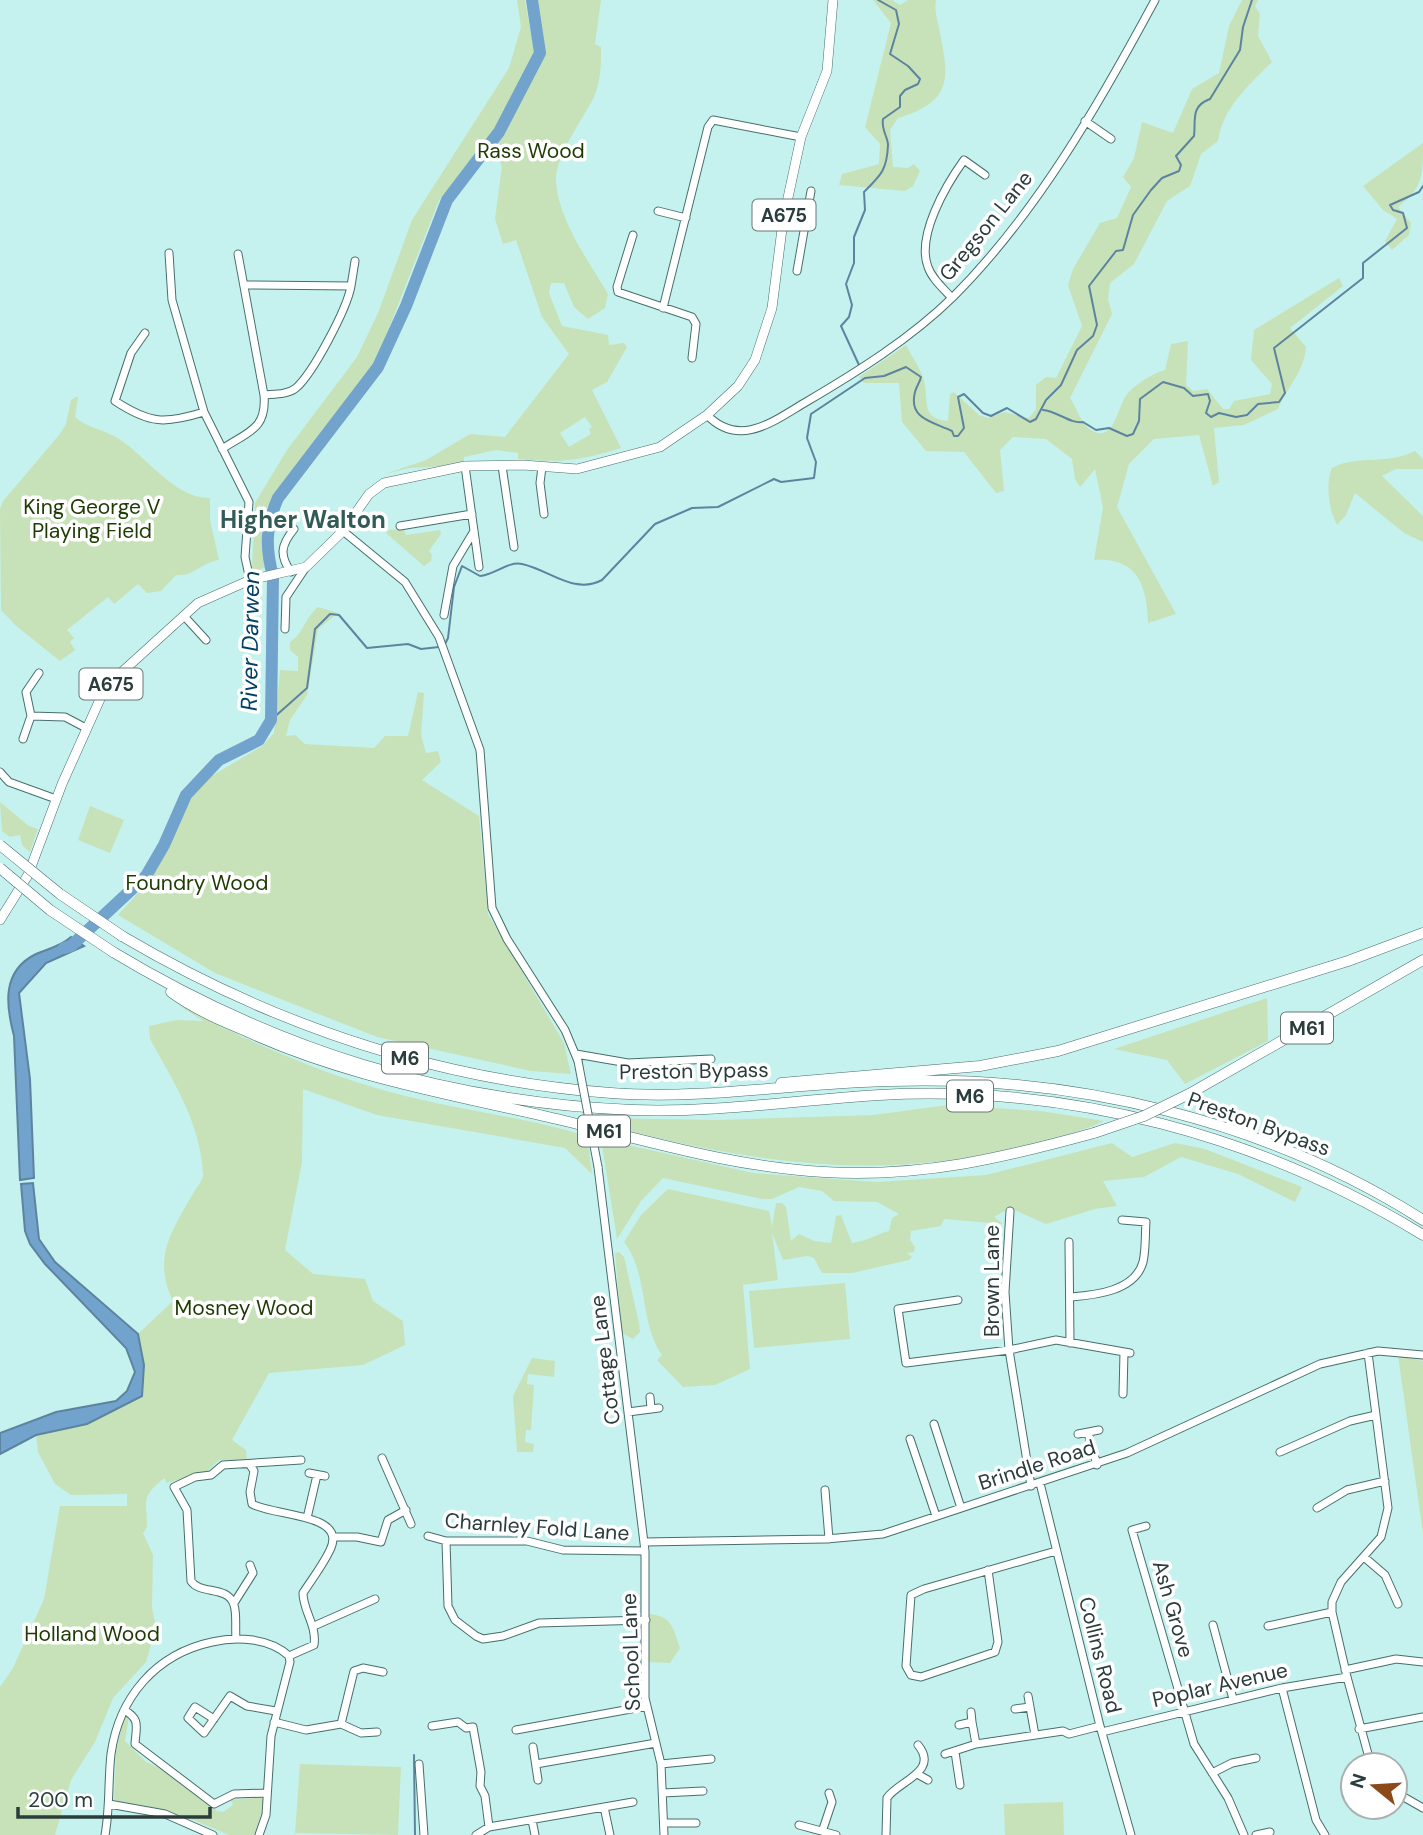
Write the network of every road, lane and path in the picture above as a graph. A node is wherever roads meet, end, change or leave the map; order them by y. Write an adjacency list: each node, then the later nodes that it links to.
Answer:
1 (833, 0): 4 (main road, A675)
2 (1155, 0): 3 (street, Gregson Lane)
3 (1085, 121): 5 (street); 19 (street, Gregson Lane)
4 (801, 137): 9 (street); 10 (main road, A675)
5 (1111, 139)
6 (985, 175): 19 (street)
7 (811, 191): 11 (street)
8 (658, 211): 9 (street)
9 (685, 218): 20 (street)
10 (783, 221): 11 (street); 25 (main road, A675)
11 (805, 224): 16 (street)
12 (633, 235): 20 (street)
13 (169, 253): 24 (street)
14 (238, 254): 17 (street)
15 (355, 261): 18 (street)
16 (797, 271)
17 (245, 285): 18 (street); 23 (street)
18 (351, 286): 23 (street)
19 (952, 298): 25 (street, Gregson Lane)
20 (663, 308): 22 (street)
21 (145, 333): 24 (street)
22 (692, 358)
23 (264, 395): 26 (street)
24 (204, 412): 26 (street)
25 (707, 415): 29 (main road, A675)
26 (222, 449): 40 (street)
27 (465, 466): 28 (main road, A675); 30 (street); 34 (main road, A675)
28 (502, 466): 29 (main road, A675); 36 (street)
29 (542, 467): 31 (street)
30 (472, 514): 32 (street); 35 (street)
31 (544, 514)
32 (400, 526)
33 (294, 529): 39 (street)
34 (343, 531): 37 (main road, A675); 57 (street, Cottage Lane)
35 (474, 531): 38 (street); 41 (street)
36 (514, 547)
37 (306, 567): 39 (main road, A675); 43 (street)
38 (480, 567)
39 (289, 572): 40 (main road, A675)
40 (250, 580): 42 (main road, A675)
41 (444, 615)
42 (184, 616): 44 (street); 47 (main road, A675)
43 (285, 629)
44 (206, 640)
45 (39, 673): 46 (street)
46 (31, 716): 47 (street); 48 (street)
47 (86, 728): 50 (main road, A675)
48 (23, 739)
49 (0, 772): 50 (street)
50 (56, 799): 53 (main road, A675)
51 (0, 845): 59 (highway, Preston Bypass / M6, bridge)
52 (0, 869): 56 (highway, M6, bridge)
53 (0, 920)
54 (1423, 933): 59 (highway, M61)
55 (1423, 960): 56 (highway, M61, bridge)
56 (138, 966): 63 (highway, Preston Bypass / M6)
57 (577, 1058): 58 (street); 73 (street, Cottage Lane, bridge)
58 (711, 1059)
59 (711, 1094): 62 (highway, Preston Bypass / M6)
60 (1010, 1211): 68 (street, Brown Lane)
61 (1122, 1220): 65 (street)
62 (1423, 1220)
63 (1423, 1235)
64 (1079, 1250): 65 (street)
65 (1071, 1297): 67 (street)
66 (958, 1300): 68 (street)
67 (1070, 1343): 68 (street, Brown Lane); 71 (street)
68 (1009, 1350): 88 (street, Brown Lane)
69 (1368, 1353): 70 (street, Brindle Road); 74 (street); 84 (street, Brindle Road)
70 (1423, 1355)
71 (1123, 1394)
72 (650, 1397): 73 (street)
73 (628, 1412): 101 (street, Cottage Lane)
74 (1377, 1415): 80 (street); 86 (street)
75 (934, 1424): 90 (street)
76 (1099, 1430): 77 (street)
77 (1088, 1433): 78 (street); 84 (street)
78 (1078, 1434)
79 (910, 1439): 93 (street)
80 (1280, 1452)
81 (382, 1458): 92 (street)
82 (301, 1460): 83 (street)
83 (250, 1465): 94 (street); 107 (street)
84 (1097, 1465): 87 (street, Brindle Road)
85 (317, 1475): 94 (street)
86 (1385, 1481): 91 (street); 103 (street)
87 (1040, 1483): 88 (street, Brindle Road); 102 (street, Collins Road)
88 (1031, 1486): 90 (street, Brindle Road)
89 (825, 1490): 99 (street)
90 (961, 1508): 93 (street, Brindle Road)
91 (1317, 1508)
92 (406, 1510): 95 (street); 98 (street)
93 (936, 1516): 99 (street, Brindle Road)
94 (307, 1518): 98 (street)
95 (411, 1524)
96 (1146, 1526): 128 (street, Ash Grove)
97 (428, 1536): 100 (street, Charnley Fold Lane)
98 (334, 1537): 112 (street)
99 (830, 1539): 101 (street, Brindle Road)
100 (446, 1541): 101 (street, Charnley Fold Lane); 110 (street)
101 (645, 1546): 110 (street, School Lane)
102 (1056, 1551): 105 (street); 136 (street, Collins Road)
103 (1364, 1557): 108 (street); 109 (street)
104 (250, 1565): 107 (street)
105 (988, 1570): 105 (street)
106 (376, 1599): 112 (street)
107 (234, 1603): 114 (street)
108 (1398, 1604)
109 (1332, 1612): 113 (street); 118 (street)
110 (646, 1620): 122 (street, School Lane)
111 (1213, 1625): 121 (street)
112 (314, 1626): 115 (street)
113 (1268, 1626)
114 (236, 1639): 115 (street); 125 (street)
115 (289, 1656): 126 (street)
116 (1423, 1662): 118 (street, Poplar Avenue)
117 (383, 1672): 133 (street)
118 (1346, 1674): 119 (street, Poplar Avenue); 137 (street)
119 (1282, 1688): 121 (street, Poplar Avenue); 185 (street)
120 (1028, 1696): 123 (street)
121 (1233, 1699): 128 (street, Poplar Avenue)
122 (647, 1706): 138 (street); 141 (street, School Lane)
123 (1030, 1707): 124 (street); 140 (street)
124 (1014, 1709)
125 (124, 1710): 159 (street); 163 (street)
126 (276, 1711): 130 (street); 131 (street)
127 (971, 1712): 132 (street)
128 (1183, 1712): 136 (street, Poplar Avenue); 153 (street)
129 (1423, 1717): 137 (street)
130 (214, 1719)
131 (274, 1722): 133 (street); 159 (street)
132 (972, 1722): 134 (street); 142 (street)
133 (341, 1724): 139 (street)
134 (959, 1725)
135 (432, 1726): 169 (street)
136 (1101, 1729): 140 (street, Poplar Avenue); 182 (street, Collins Road)
137 (1359, 1729): 145 (street)
138 (516, 1730)
139 (377, 1732)
140 (1035, 1735): 142 (street, Poplar Avenue)
141 (656, 1743): 151 (street); 152 (street, School Lane)
142 (976, 1744): 146 (street, Poplar Avenue)
143 (918, 1745): 154 (street)
144 (533, 1747): 151 (street)
145 (1366, 1751)
146 (955, 1752): 147 (street, Poplar Avenue); 157 (street)
147 (945, 1754)
148 (1256, 1758): 153 (street)
149 (711, 1759): 152 (street)
150 (419, 1764): 175 (street)
151 (536, 1764): 155 (street)
152 (661, 1764): 160 (street, School Lane)
153 (1212, 1773): 183 (street)
154 (919, 1775): 156 (street); 181 (street)
155 (538, 1780)
156 (928, 1780)
157 (960, 1785)
158 (703, 1791): 160 (street)
159 (267, 1793): 174 (street)
160 (663, 1793): 166 (street, School Lane)
161 (829, 1793): 170 (street)
162 (633, 1802): 164 (street)
163 (109, 1804): 172 (street); 173 (street)
164 (604, 1807): 165 (street); 178 (street)
165 (532, 1820): 169 (street); 177 (street)
166 (664, 1823): 167 (street); 179 (street, School Lane)
167 (696, 1823)
168 (799, 1825): 170 (street)
169 (489, 1827): 176 (street)
170 (823, 1829): 180 (street)
171 (1270, 1832): 184 (street)
172 (106, 1835)
173 (213, 1835)
174 (259, 1835)
175 (424, 1835)
176 (476, 1835)
177 (535, 1835)
178 (610, 1835)
179 (664, 1835)
180 (836, 1835)
181 (886, 1835)
182 (1131, 1835)
183 (1244, 1835)
184 (1256, 1835)
185 (1325, 1835)

